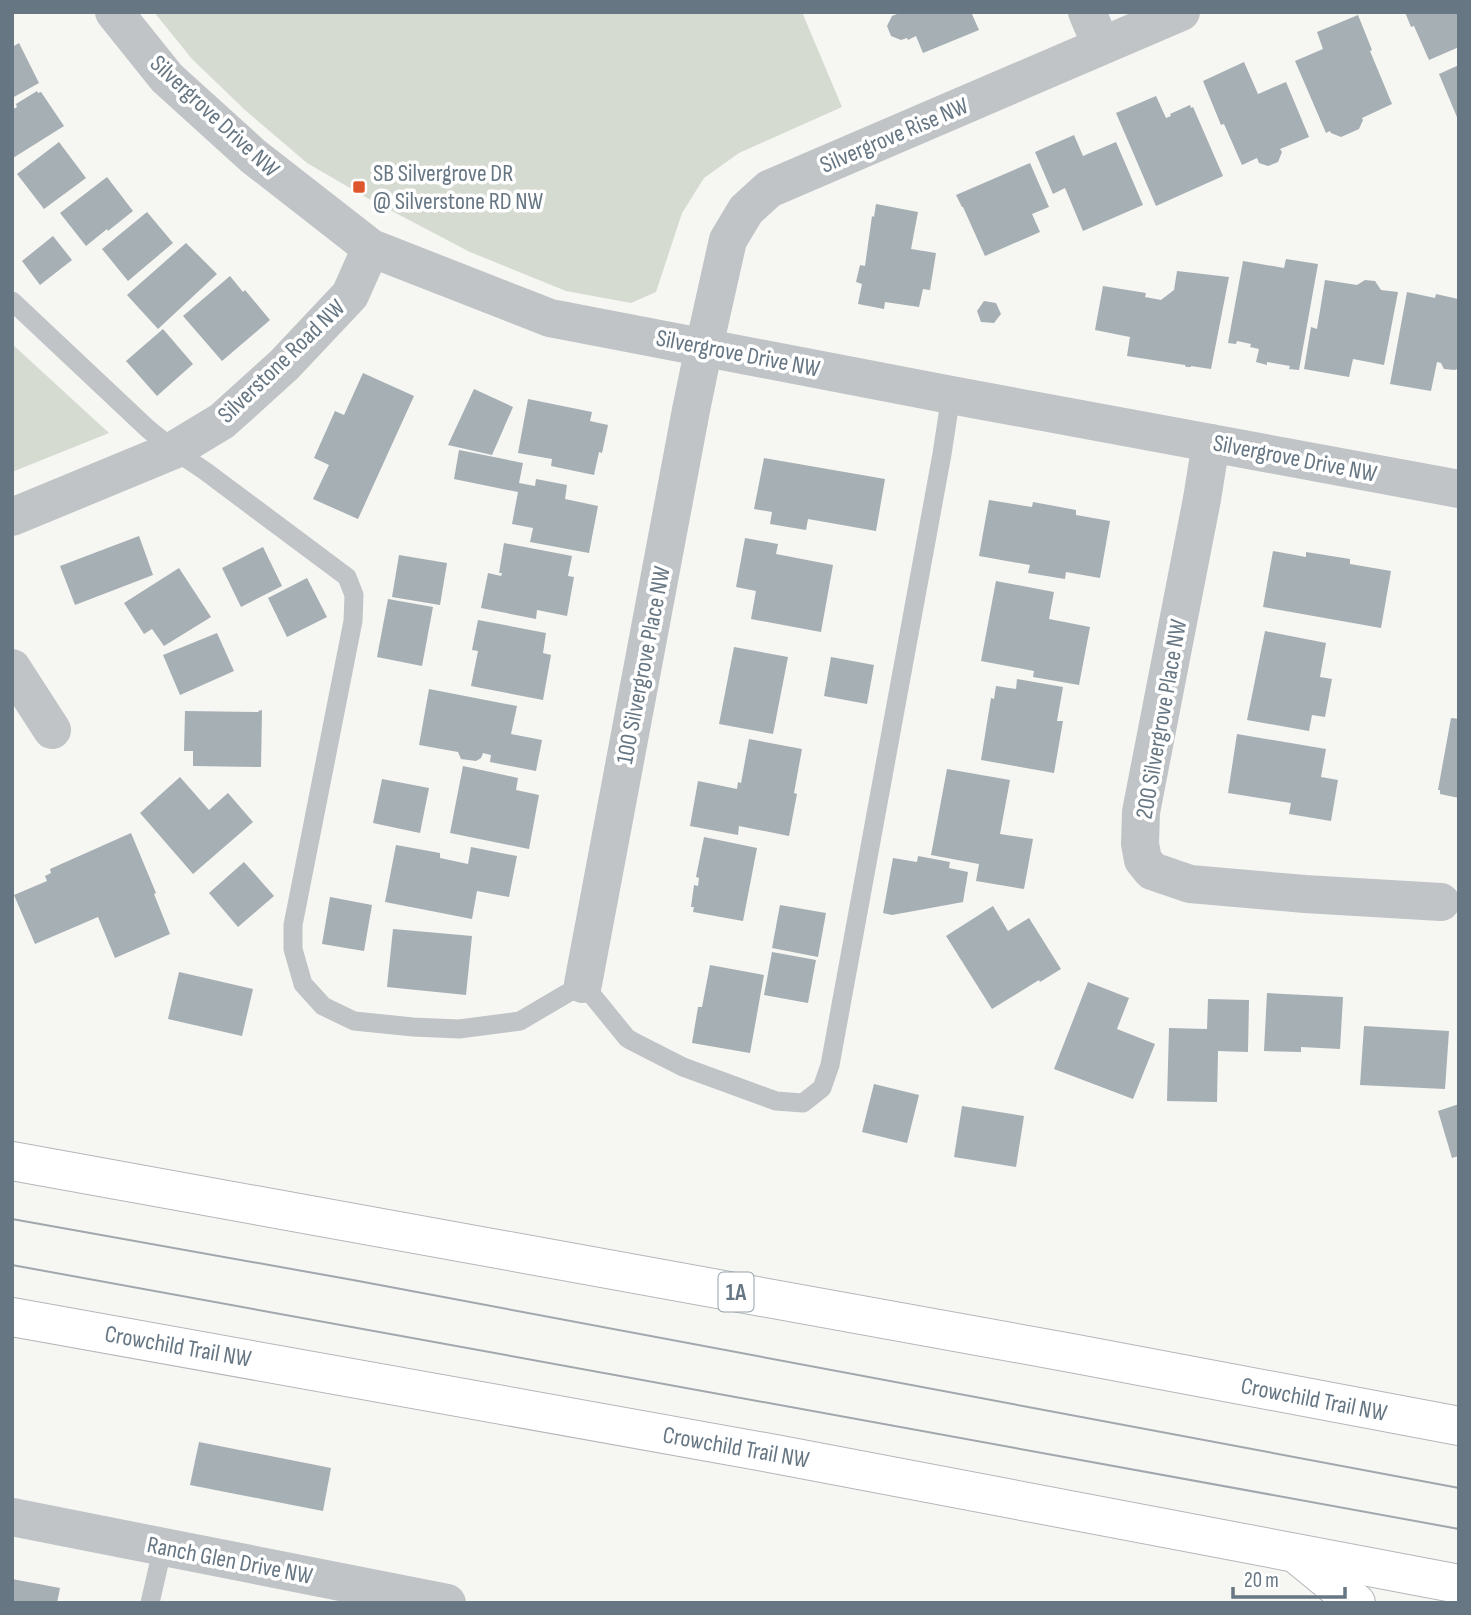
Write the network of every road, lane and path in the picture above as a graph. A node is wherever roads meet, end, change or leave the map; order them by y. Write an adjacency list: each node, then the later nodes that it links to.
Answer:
1 (114, 12): 4 (street, Silvergrove Drive NW)
2 (1181, 12): 3 (street, Silvergrove Rise NW)
3 (1094, 29): 6 (street, Silvergrove Rise NW)
4 (371, 248): 6 (street, Silvergrove Drive NW); 9 (street, Silverstone Road NW)
5 (12, 301): 9 (lane)
6 (704, 347): 7 (street, Silvergrove Drive NW); 15 (street, 100 Silvergrove Place NW)
7 (951, 395): 8 (street, Silvergrove Drive NW); 15 (lane)
8 (1211, 443): 10 (street, Silvergrove Drive NW); 14 (street, 200 Silvergrove Place NW)
9 (174, 450): 11 (street, Silverstone Road NW); 15 (lane)
10 (1459, 489)
11 (12, 517)
12 (12, 668): 13 (street)
13 (52, 730)
14 (1441, 902)
15 (583, 984)
16 (12, 1161): 18 (highway, Crowchild Trail NW / 1A)
17 (12, 1317): 21 (highway, Crowchild Trail NW)
18 (1459, 1426)
19 (12, 1517): 20 (street, Ranch Glen Drive NW)
20 (163, 1546): 23 (street, Ranch Glen Drive NW); 24 (lane)
21 (1295, 1553): 22 (highway, Crowchild Trail NW); 25 (highway)
22 (1459, 1584)
23 (425, 1601)
24 (150, 1603)
25 (1356, 1603)

